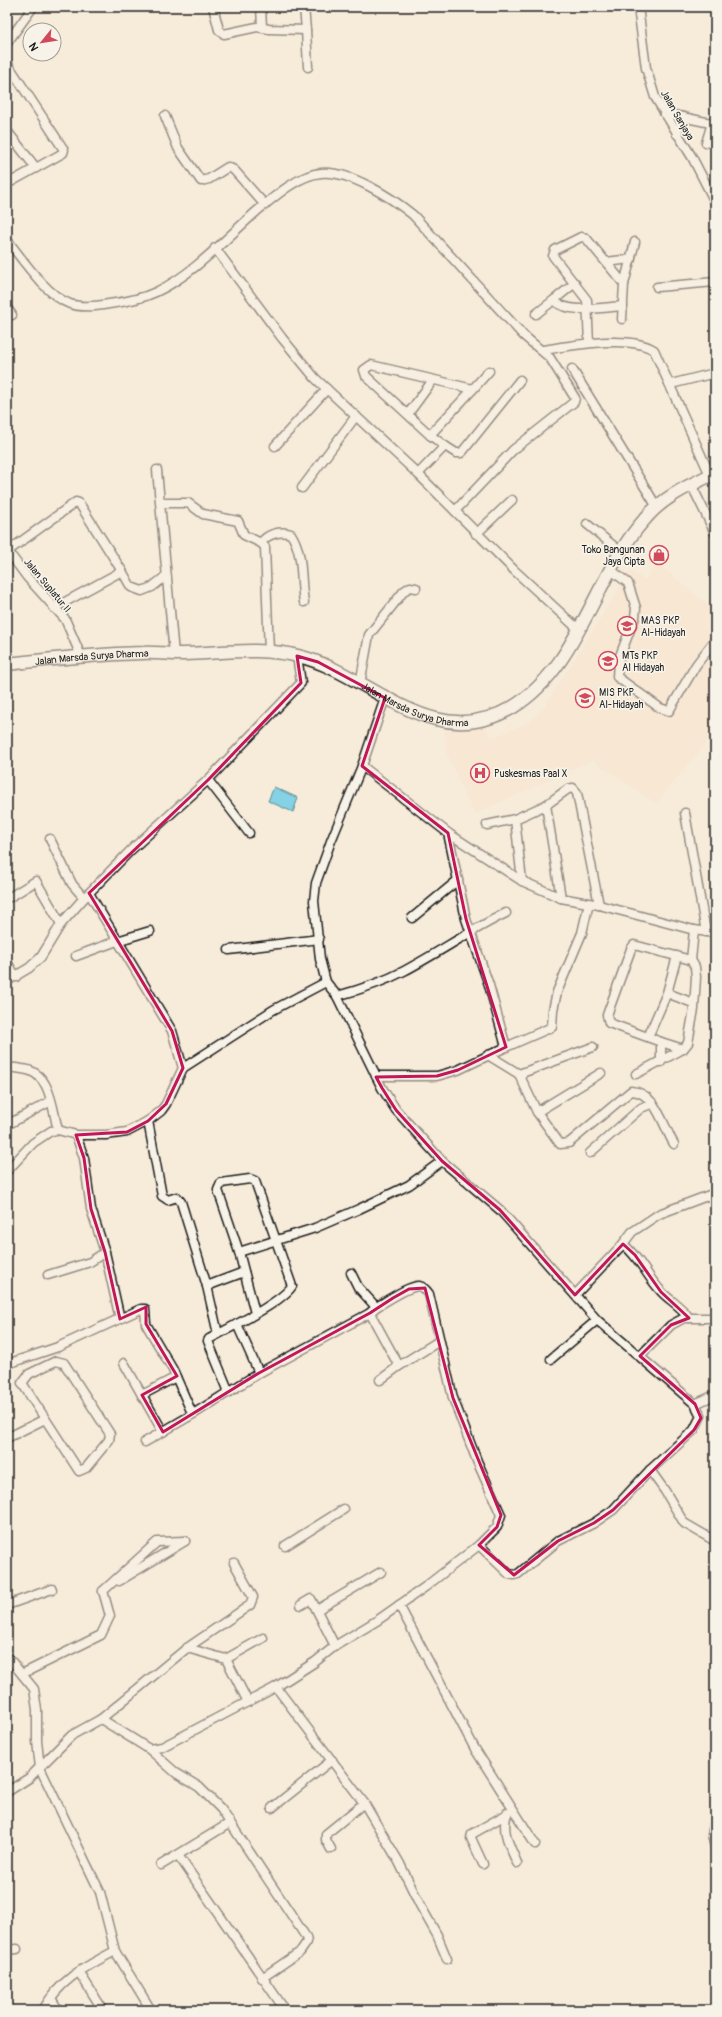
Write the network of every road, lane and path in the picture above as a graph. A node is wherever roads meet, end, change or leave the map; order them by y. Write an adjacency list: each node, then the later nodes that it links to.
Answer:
1 (34, 7): 8 (street)
2 (213, 7): 6 (street)
3 (260, 7): 6 (street)
4 (304, 7): 7 (street)
5 (638, 7): 12 (street, Jalan Sanjaya)
6 (262, 27): 7 (street)
7 (306, 30): 11 (street)
8 (10, 33): 9 (street)
9 (7, 43)
10 (7, 63): 19 (street)
11 (308, 67)
12 (664, 113): 14 (street); 17 (street, Jalan Sanjaya)
13 (165, 116): 22 (street)
14 (683, 117): 15 (street); 17 (street)
15 (714, 123): 18 (street)
16 (7, 132): 19 (street)
17 (677, 134): 21 (street, Jalan Sanjaya)
18 (706, 143)
19 (36, 168): 20 (street)
20 (7, 184)
21 (715, 202)
22 (265, 205): 25 (street); 40 (street)
23 (7, 240): 25 (street)
24 (635, 242): 26 (street)
25 (215, 248): 47 (street)
26 (631, 259): 27 (street); 30 (street)
27 (606, 262): 29 (street); 30 (street)
28 (715, 282): 31 (street)
29 (575, 284): 32 (street); 35 (street)
30 (624, 284): 33 (street)
31 (657, 287)
32 (554, 300): 35 (street); 36 (street)
33 (623, 306): 35 (street); 38 (street)
34 (7, 308): 37 (street)
35 (587, 308): 39 (street)
36 (536, 314)
37 (12, 315)
38 (622, 319)
39 (589, 343): 40 (street); 46 (street)
40 (543, 350): 62 (street)
41 (572, 369): 61 (street)
42 (489, 371): 48 (street)
43 (715, 373): 46 (street)
44 (433, 380): 48 (street); 49 (street); 49 (street)
45 (520, 380): 53 (street)
46 (670, 384): 56 (street)
47 (326, 389): 50 (street); 52 (street)
48 (473, 389): 51 (street)
49 (408, 414): 51 (street)
50 (356, 416): 55 (street); 58 (street)
51 (430, 435): 53 (street)
52 (275, 446)
53 (445, 446): 55 (street)
54 (157, 470): 60 (street)
55 (418, 474): 62 (street)
56 (713, 474): 57 (highway, Jalan Marsda Surya Dharma)
57 (691, 484): 61 (highway, Jalan Marsda Surya Dharma); 64 (street)
58 (302, 488)
59 (512, 500): 65 (street)
60 (161, 503): 66 (street); 71 (street)
61 (656, 507): 68 (highway, Jalan Marsda Surya Dharma)
62 (454, 511): 65 (street)
63 (587, 524): 68 (street)
64 (715, 533)
65 (476, 534): 75 (street)
66 (261, 543): 73 (street); 77 (street)
67 (8, 550): 70 (street); 74 (street, Jalan Suplatur II)
68 (621, 552): 69 (highway, Jalan Marsda Surya Dharma)
69 (611, 570): 75 (highway, Jalan Marsda Surya Dharma); 76 (street)
70 (122, 571): 71 (street); 74 (street)
71 (166, 576): 78 (street)
72 (416, 588): 82 (street)
73 (304, 602)
74 (54, 608): 79 (street, Jalan Suplatur II)
75 (578, 629): 83 (highway, Jalan Marsda Surya Dharma)
76 (715, 640)
77 (269, 652): 78 (highway, Jalan Marsda Surya Dharma); 80 (highway, Jalan Marsda Surya Dharma)
78 (174, 654): 79 (highway, Jalan Marsda Surya Dharma)
79 (81, 656): 81 (highway, Jalan Marsda Surya Dharma)
80 (298, 656): 82 (highway, Jalan Marsda Surya Dharma); 85 (street)
81 (7, 664)
82 (360, 684): 83 (highway, Jalan Marsda Surya Dharma)
83 (385, 698): 84 (street)
84 (362, 766): 91 (street); 108 (street)
85 (208, 780): 90 (street); 95 (street)
86 (546, 805): 88 (street); 97 (street); 99 (street)
87 (685, 813): 106 (street)
88 (515, 819): 89 (street); 94 (street)
89 (487, 825)
90 (249, 833)
91 (448, 834): 93 (street); 94 (street)
92 (50, 839): 95 (street)
93 (458, 880): 101 (street); 105 (street)
94 (522, 881): 97 (street)
95 (86, 895): 102 (street); 109 (street)
96 (10, 897): 102 (street)
97 (562, 898): 98 (street)
98 (589, 903): 99 (street); 123 (street)
99 (599, 905): 103 (street)
100 (506, 913): 105 (street)
101 (412, 918)
102 (61, 924): 115 (street)
103 (694, 930): 106 (street); 113 (street)
104 (150, 931): 109 (street)
105 (470, 931): 119 (street); 123 (street)
106 (706, 932): 107 (street)
107 (715, 933)
108 (319, 939): 110 (street); 117 (street)
109 (117, 941): 111 (street); 129 (street)
110 (229, 950)
111 (76, 956)
112 (677, 956): 113 (street); 118 (street); 121 (street)
113 (692, 960): 120 (street)
114 (7, 962): 115 (street)
115 (16, 977): 116 (street)
116 (7, 981)
117 (326, 982): 119 (street); 129 (street)
118 (667, 993): 120 (street); 121 (street)
119 (337, 996): 133 (street)
120 (693, 1003): 125 (street)
121 (648, 1037): 122 (street)
122 (661, 1042): 125 (street); 127 (street)
123 (506, 1047): 126 (street)
124 (593, 1047): 131 (street)
125 (683, 1049): 127 (street)
126 (488, 1055): 131 (street); 133 (street)
127 (661, 1062): 132 (street)
128 (8, 1067): 134 (street)
129 (183, 1068): 137 (street)
130 (601, 1073): 136 (street)
131 (519, 1074): 136 (street)
132 (636, 1074)
133 (376, 1076): 143 (street)
134 (51, 1101): 138 (street); 139 (street)
135 (653, 1103): 136 (street); 141 (street); 142 (street)
136 (537, 1112)
137 (148, 1121): 140 (street); 153 (street)
138 (7, 1125)
139 (58, 1130): 140 (street); 144 (street)
140 (76, 1135): 148 (street)
141 (674, 1144)
142 (590, 1153)
143 (442, 1161): 146 (street); 154 (street)
144 (7, 1171)
145 (715, 1193): 147 (street)
146 (276, 1240): 149 (street); 149 (street); 156 (street)
147 (623, 1244): 154 (street); 158 (street)
148 (105, 1252): 152 (street); 160 (street)
149 (239, 1252): 150 (street)
150 (244, 1272): 153 (street); 156 (street)
151 (351, 1273): 155 (street)
152 (48, 1275)
153 (207, 1286): 163 (street)
154 (575, 1295): 161 (street)
155 (376, 1307): 157 (street); 164 (street)
156 (255, 1313): 162 (street)
157 (370, 1313): 171 (street); 172 (street)
158 (689, 1318): 159 (street); 166 (street)
159 (715, 1318)
160 (120, 1319): 165 (street); 173 (street)
161 (597, 1320): 166 (street); 167 (street)
162 (236, 1324): 163 (street); 172 (street)
163 (218, 1334): 175 (street)
164 (439, 1341): 171 (street); 188 (street)
165 (58, 1347): 168 (street); 170 (street)
166 (640, 1356): 178 (street)
167 (551, 1359)
168 (61, 1361): 180 (street); 180 (street)
169 (124, 1363): 176 (street)
170 (7, 1364)
171 (398, 1366): 174 (street)
172 (259, 1373): 175 (street)
173 (176, 1377): 176 (street); 179 (street)
174 (380, 1380)
175 (229, 1392): 179 (street)
176 (142, 1395): 181 (street)
177 (715, 1395): 178 (street)
178 (695, 1404): 184 (street)
179 (195, 1413): 181 (street)
180 (46, 1419): 182 (street)
181 (163, 1432): 183 (street)
182 (7, 1438)
183 (145, 1442)
184 (650, 1470): 186 (street); 188 (street)
185 (344, 1509): 187 (street)
186 (715, 1540)
187 (285, 1546)
188 (479, 1546): 195 (street)
189 (234, 1563): 199 (street)
190 (381, 1572): 196 (street)
191 (52, 1589): 193 (street)
192 (104, 1591): 192 (street); 202 (street)
193 (7, 1605)
194 (301, 1605): 196 (street)
195 (399, 1605): 198 (street); 211 (street)
196 (317, 1610): 198 (street)
197 (263, 1638): 201 (street)
198 (335, 1646): 203 (street)
199 (187, 1648): 201 (street); 205 (street)
200 (7, 1656): 202 (street)
201 (226, 1659): 204 (street)
202 (22, 1674): 208 (street)
203 (276, 1687): 204 (street); 207 (street)
204 (248, 1702): 206 (street)
205 (101, 1719): 206 (street); 208 (street)
206 (149, 1749): 215 (street)
207 (332, 1760): 210 (street); 212 (street)
208 (40, 1768): 209 (street); 225 (street)
209 (7, 1792)
210 (364, 1803): 218 (street); 226 (street)
211 (510, 1804): 213 (street); 216 (street)
212 (272, 1808)
213 (507, 1814): 220 (street); 221 (street)
214 (715, 1820): 217 (street)
215 (230, 1823): 219 (street); 228 (street)
216 (535, 1844)
217 (715, 1847)
218 (331, 1849)
219 (178, 1855): 222 (street); 228 (street)
220 (517, 1863)
221 (484, 1864)
222 (161, 1865)
223 (17, 1949): 224 (street)
224 (7, 1950)
225 (115, 1951): 227 (street); 233 (street)
226 (447, 1959)
227 (79, 1972): 229 (street); 232 (street)
228 (262, 1978): 234 (street)
229 (51, 1998): 230 (street); 231 (street)
230 (43, 2010)
231 (58, 2010)
232 (103, 2010)
233 (151, 2010)
234 (285, 2010)

